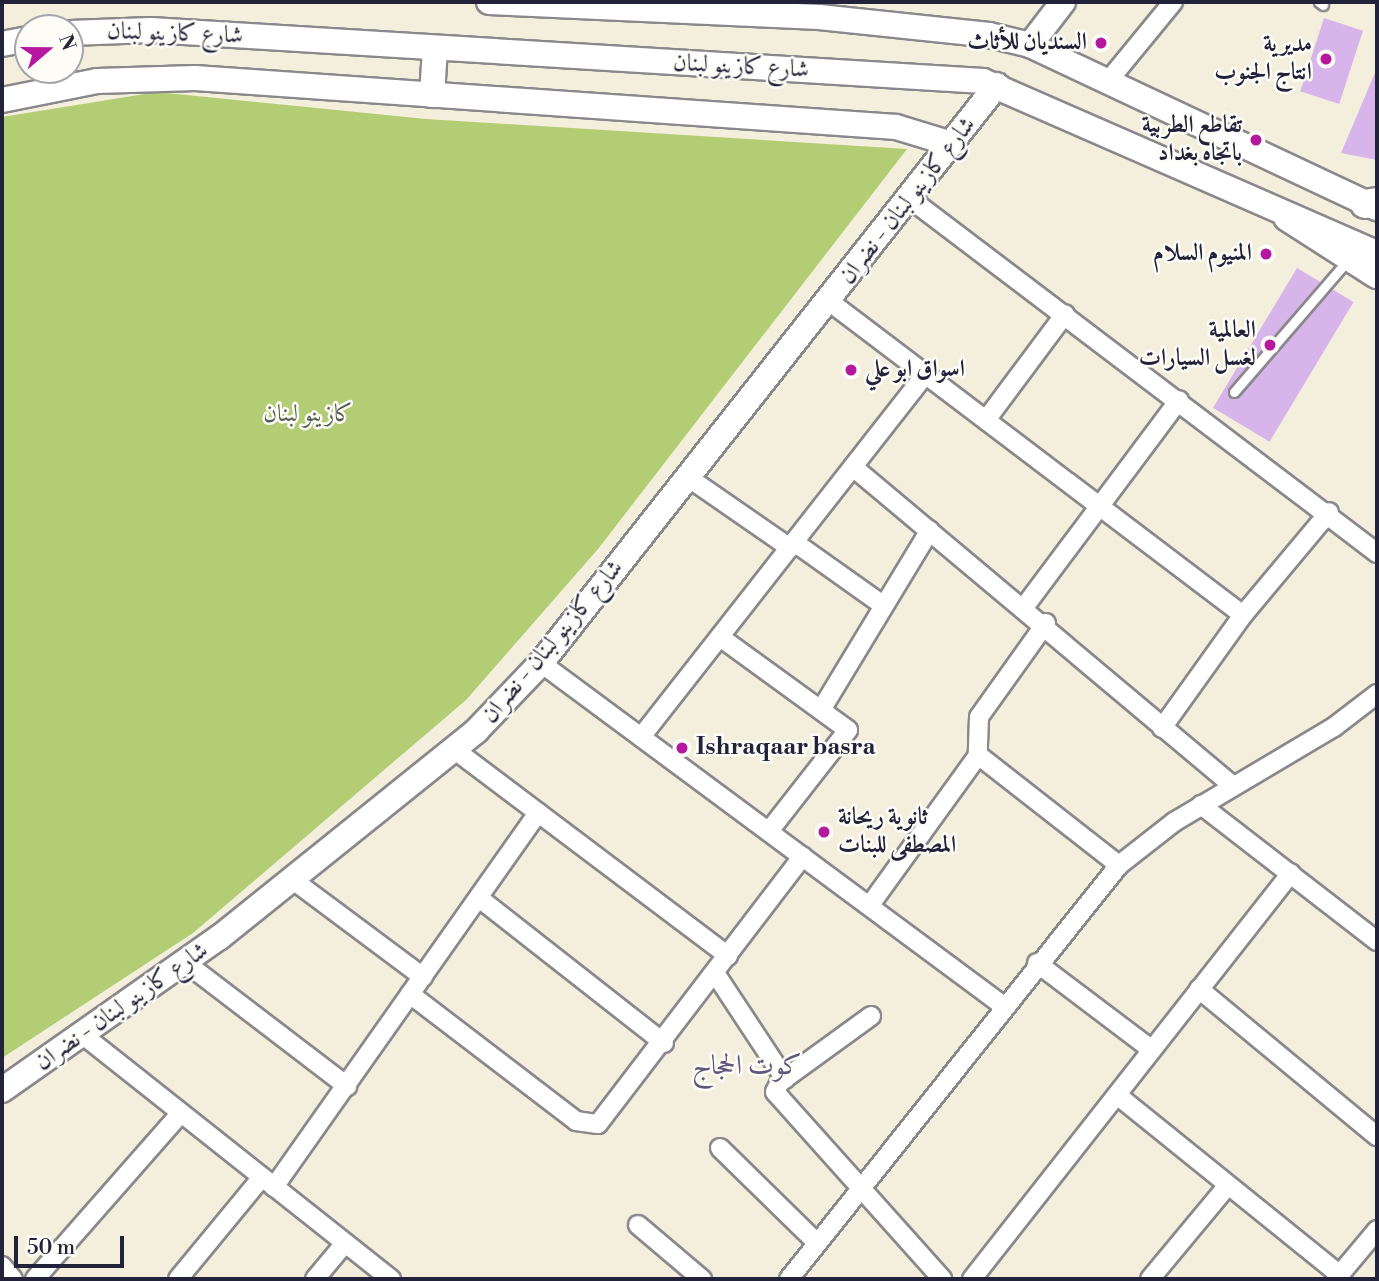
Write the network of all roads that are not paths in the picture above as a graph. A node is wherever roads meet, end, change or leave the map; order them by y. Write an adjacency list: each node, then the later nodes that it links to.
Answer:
1 (488, 2): 4 (street, شارع كازينو لبنان)
2 (1063, 2): 7 (street)
3 (1173, 2): 9 (street)
4 (707, 9): 5 (street, شارع كازينو لبنان)
5 (826, 10): 7 (street, شارع كازينو لبنان)
6 (84, 32): 8 (street, شارع كازينو لبنان)
7 (1030, 45): 9 (street, شارع كازينو لبنان)
8 (435, 48): 10 (street, شارع كازينو لبنان); 11 (street)
9 (1109, 80): 15 (street, شارع كازينو لبنان)
10 (997, 85): 13 (street, شارع كازينو لبنان - نضران); 16 (street, شارع كازينو لبنان)
11 (432, 95): 12 (street); 13 (street)
12 (2, 100)
13 (952, 144): 14 (street, شارع كازينو لبنان - نضران)
14 (909, 198): 19 (street, شارع كازينو لبنان - نضران); 20 (street)
15 (1373, 205)
16 (1288, 217): 17 (main road)
17 (1364, 255): 18 (main road); 22 (lane)
18 (1377, 274)
19 (830, 302): 21 (street); 26 (street, شارع كازينو لبنان - نضران)
20 (1065, 314): 23 (street); 24 (street)
21 (926, 375): 24 (street); 25 (street)
22 (1234, 392)
23 (1180, 400): 27 (street); 28 (street)
24 (986, 420): 27 (street)
25 (853, 467): 29 (street); 30 (street)
26 (690, 478): 30 (street); 37 (street, شارع كازينو لبنان - نضران)
27 (1097, 504): 33 (street); 34 (street)
28 (1329, 512): 31 (street); 34 (street)
29 (930, 530): 32 (street); 33 (street)
30 (792, 545): 32 (street); 36 (street)
31 (1377, 554)
32 (884, 606): 39 (street)
33 (1025, 606): 35 (street)
34 (1243, 615): 40 (street)
35 (1046, 623): 40 (street); 43 (street)
36 (720, 637): 39 (street); 41 (street)
37 (541, 663): 41 (street); 42 (street, شارع كازينو لبنان - نضران)
38 (1377, 694): 44 (street)
39 (821, 710): 47 (street)
40 (1162, 728): 44 (street)
41 (641, 737): 47 (street)
42 (455, 750): 46 (street); 51 (street, شارع كازينو لبنان - نضران)
43 (978, 755): 49 (street); 53 (street)
44 (1233, 786): 45 (street)
45 (1201, 805): 49 (street); 50 (street)
46 (538, 813): 52 (street); 55 (street)
47 (769, 831): 48 (street)
48 (803, 856): 53 (street); 55 (street)
49 (1119, 865): 57 (street)
50 (1291, 873): 54 (street); 60 (street)
51 (293, 880): 56 (street, شارع كازينو لبنان - نضران); 59 (street)
52 (479, 898): 59 (street); 65 (street)
53 (870, 905): 62 (street)
54 (1377, 941)
55 (728, 956): 58 (street)
56 (186, 963): 64 (street, شارع كازينو لبنان - نضران); 68 (street)
57 (1037, 963): 62 (street); 66 (street)
58 (715, 973): 65 (street); 67 (street)
59 (423, 977): 61 (street)
60 (1199, 989): 66 (street); 72 (street)
61 (410, 994): 65 (street); 68 (street)
62 (1005, 1007): 76 (street)
63 (871, 1016): 67 (street)
64 (83, 1035): 69 (street, شارع كازينو لبنان - نضران); 71 (street)
65 (664, 1043)
66 (1152, 1050): 70 (street)
67 (785, 1079): 76 (street)
68 (346, 1086): 74 (street)
69 (2, 1090)
70 (1117, 1095): 75 (street); 91 (street)
71 (181, 1113): 74 (street); 85 (street)
72 (1377, 1136)
73 (720, 1149): 80 (street)
74 (268, 1182): 79 (street); 86 (street)
75 (1228, 1185): 82 (street); 92 (street)
76 (860, 1191): 80 (street); 83 (street)
77 (638, 1225): 89 (street)
78 (1377, 1230): 82 (street)
79 (345, 1243): 87 (street); 88 (street)
80 (817, 1243): 90 (street)
81 (2, 1266): 84 (street)
82 (1338, 1277)
83 (939, 1278)
84 (13, 1279)
85 (35, 1279)
86 (178, 1279)
87 (315, 1279)
88 (391, 1279)
89 (702, 1279)
90 (789, 1279)
91 (972, 1279)
92 (1150, 1279)

